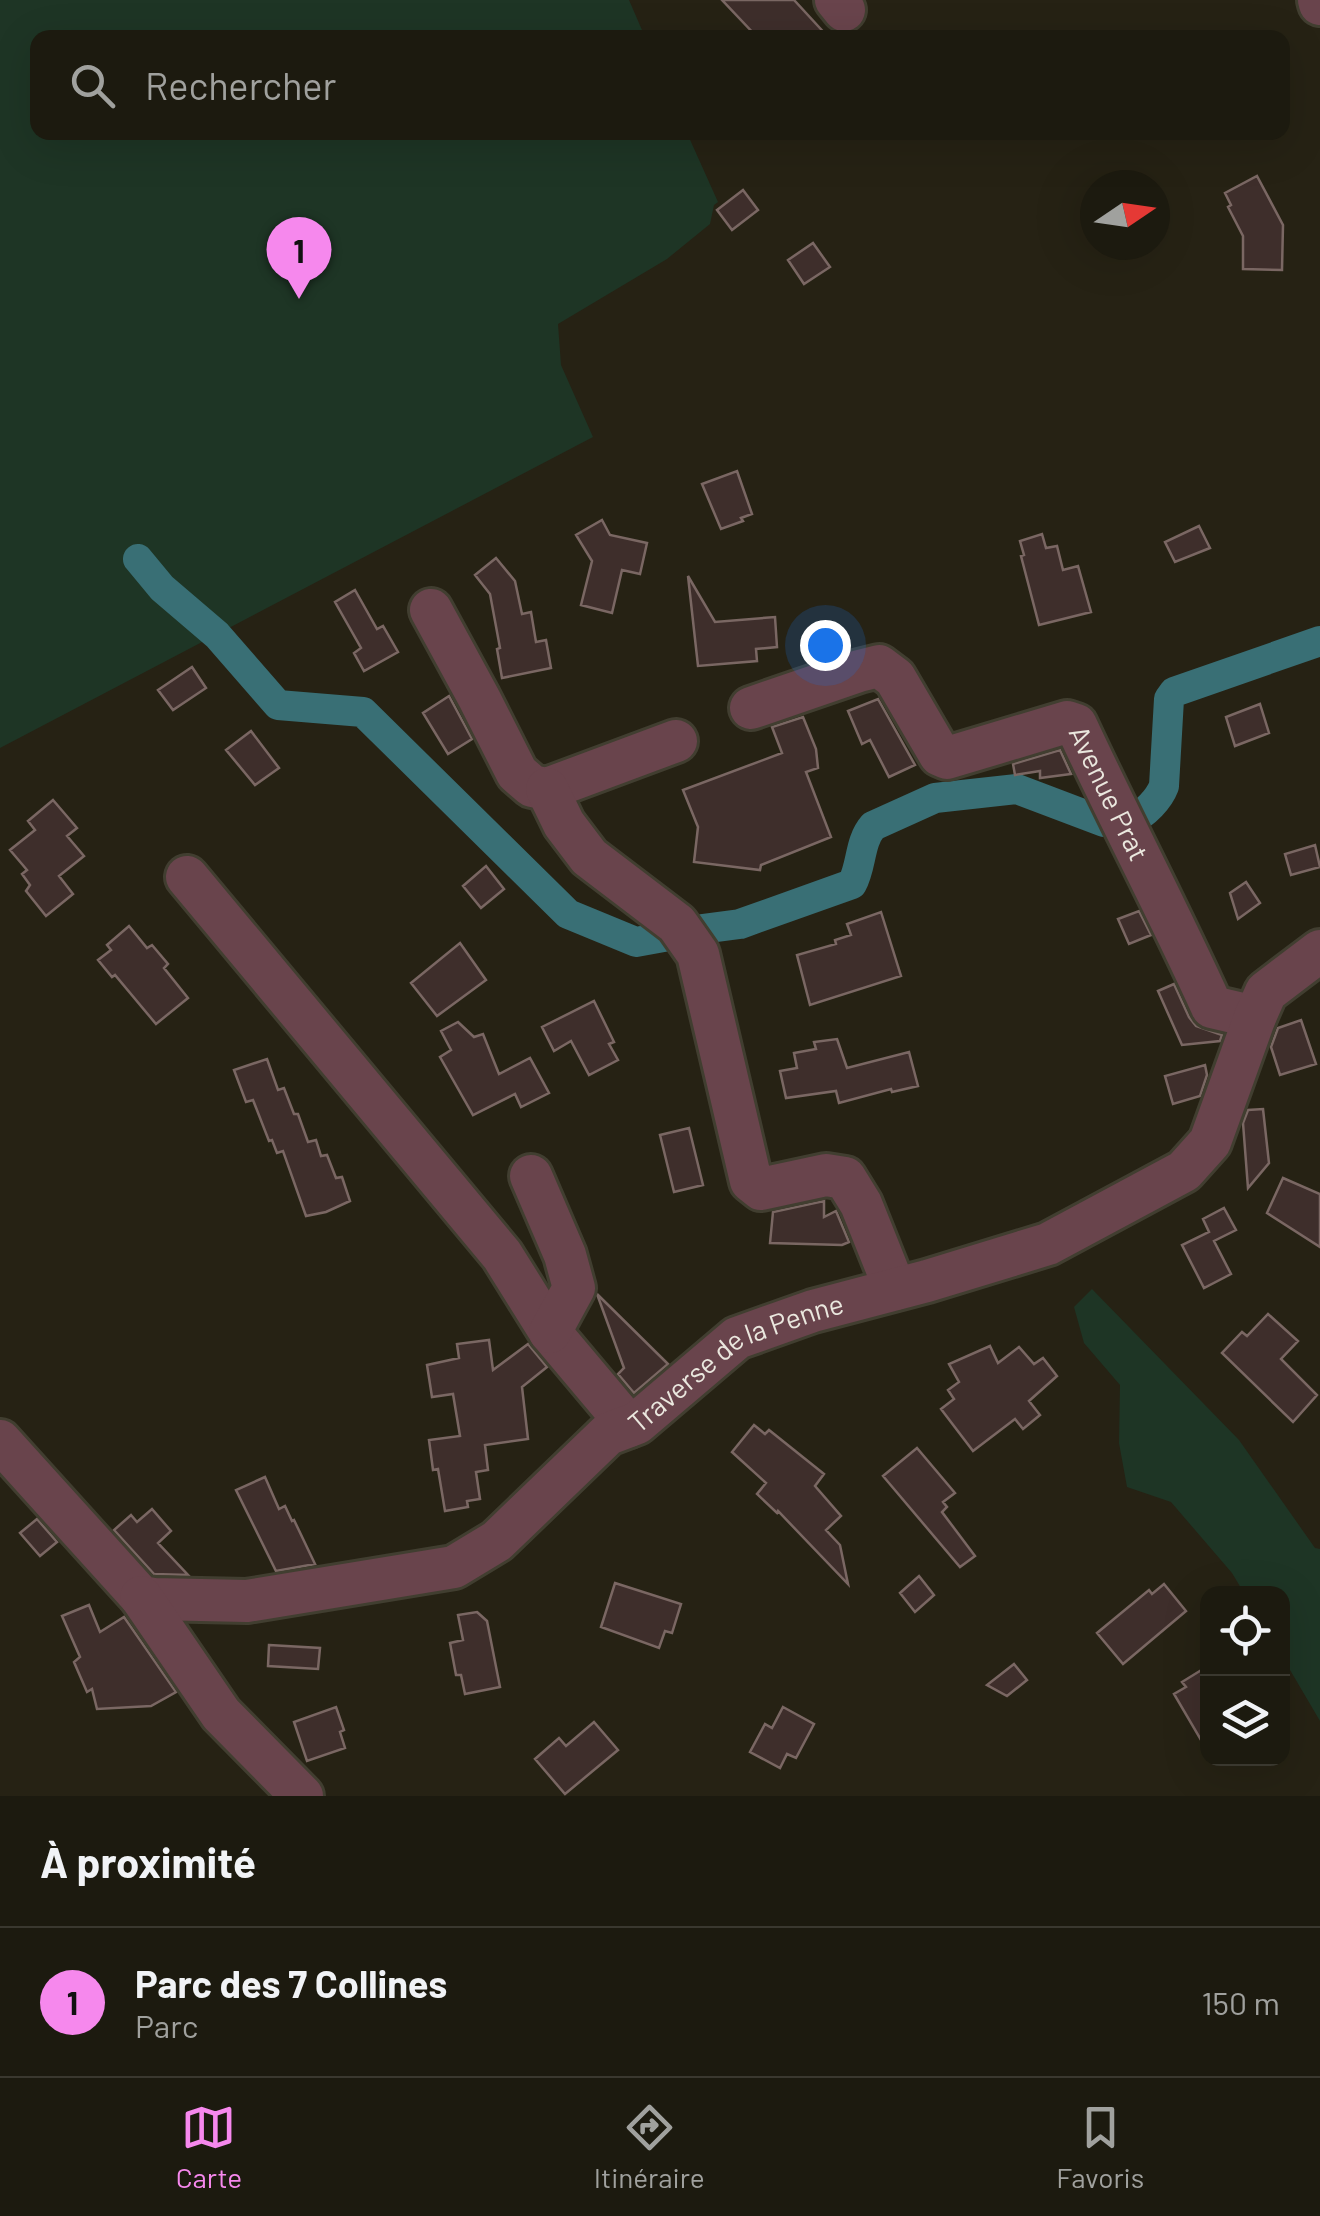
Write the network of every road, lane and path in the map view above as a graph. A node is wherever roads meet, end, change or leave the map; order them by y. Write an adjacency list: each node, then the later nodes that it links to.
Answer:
1 (431, 610): 4 (street)
2 (751, 708): 7 (street, Avenue Prat)
3 (676, 741): 4 (street)
4 (548, 788): 10 (street)
5 (187, 877): 11 (street)
6 (1320, 951): 7 (street, Traverse de la Penne)
7 (1255, 1016): 10 (street, Traverse de la Penne)
8 (328, 1084): 11 (street)
9 (531, 1176): 11 (street)
10 (895, 1289): 12 (street, Traverse de la Penne)
11 (550, 1332): 12 (street)
12 (629, 1426): 14 (street, Traverse de la Penne)
13 (0, 1441): 14 (street)
14 (141, 1596): 15 (street)
15 (302, 1796)

